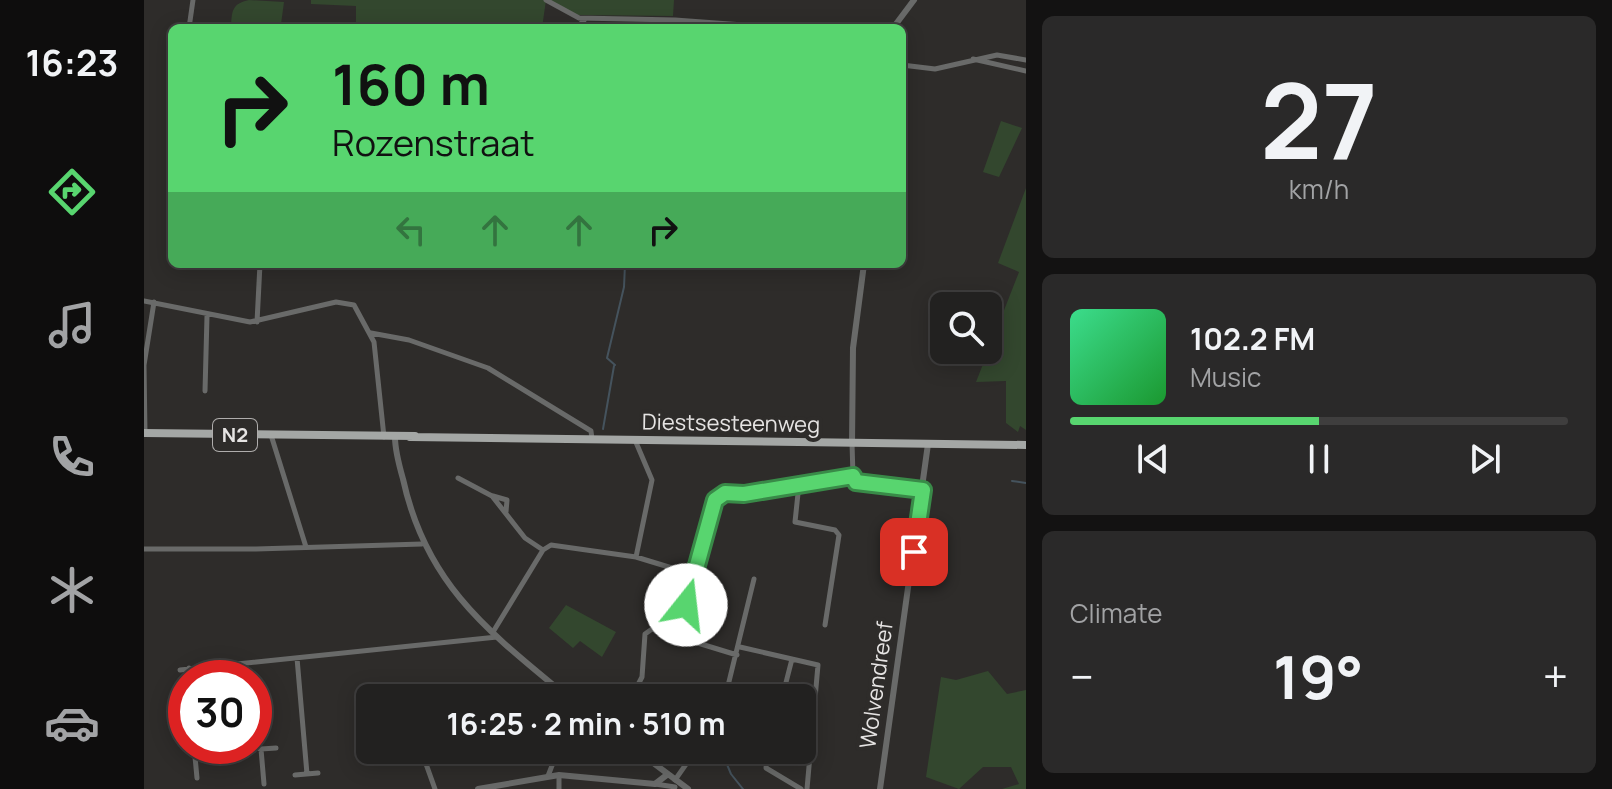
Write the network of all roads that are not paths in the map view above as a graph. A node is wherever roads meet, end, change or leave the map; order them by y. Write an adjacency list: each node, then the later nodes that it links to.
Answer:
1 (193, 0): 5 (street)
2 (546, 0): 4 (street)
3 (914, 0): 8 (street)
4 (585, 19): 6 (street); 7 (street)
5 (190, 24)
6 (581, 24)
7 (741, 24)
8 (896, 24)
9 (973, 59): 10 (street); 11 (street); 12 (street)
10 (1026, 60)
11 (906, 65)
12 (1026, 71)
13 (260, 268): 18 (street)
14 (864, 268): 27 (street)
15 (144, 301): 16 (street)
16 (154, 302): 17 (street); 21 (street)
17 (207, 316): 18 (street); 20 (street)
18 (257, 322): 19 (street)
19 (371, 333): 23 (street); 25 (street)
20 (205, 391)
21 (145, 433): 22 (main road, Diestsesteenweg / N2)
22 (271, 435): 23 (main road, Diestsesteenweg / N2); 35 (street)
23 (384, 437): 24 (main road, Diestsesteenweg / N2)
24 (395, 437): 25 (main road, Diestsesteenweg / N2); 34 (street)
25 (592, 440): 26 (main road, Diestsesteenweg / N2)
26 (635, 440): 27 (main road, Diestsesteenweg / N2); 38 (street)
27 (852, 443): 28 (main road, Diestsesteenweg / N2); 30 (street)
28 (928, 444): 29 (main road, Diestsesteenweg / N2); 33 (street, Wolvendreef)
29 (1026, 445)
30 (853, 476): 32 (street); 33 (street)
31 (458, 478): 37 (street)
32 (799, 484): 39 (street); 41 (street)
33 (923, 490): 77 (street, Wolvendreef)
34 (422, 544): 35 (street); 42 (street)
35 (306, 547): 36 (street)
36 (144, 549)
37 (543, 550): 38 (street); 42 (street)
38 (636, 557): 39 (street)
39 (695, 575): 43 (street)
40 (754, 579): 44 (street)
41 (825, 625)
42 (495, 634): 46 (street); 49 (street)
43 (678, 636): 45 (street); 50 (street)
44 (740, 647): 45 (street); 47 (street)
45 (737, 655): 51 (street)
46 (297, 658): 48 (street); 63 (street)
47 (792, 659): 52 (street); 76 (street)
48 (272, 660)
49 (553, 684)
50 (638, 684)
51 (729, 684)
52 (786, 684)
53 (272, 748): 54 (street)
54 (276, 748)
55 (196, 764): 68 (street)
56 (262, 764): 69 (street)
57 (426, 764): 72 (street)
58 (553, 764): 67 (street)
59 (655, 764): 64 (street)
60 (687, 764): 71 (street)
61 (766, 764): 76 (street)
62 (318, 773): 63 (street)
63 (307, 774): 65 (street)
64 (668, 774): 70 (street); 71 (street)
65 (295, 775)
66 (559, 775): 67 (street); 70 (street); 74 (street)
67 (548, 776): 73 (street)
68 (197, 778)
69 (264, 784)
70 (655, 784): 71 (street)
71 (675, 784): 75 (street)
72 (435, 789)
73 (478, 789)
74 (559, 789)
75 (688, 789)
76 (804, 789)
77 (880, 789)

